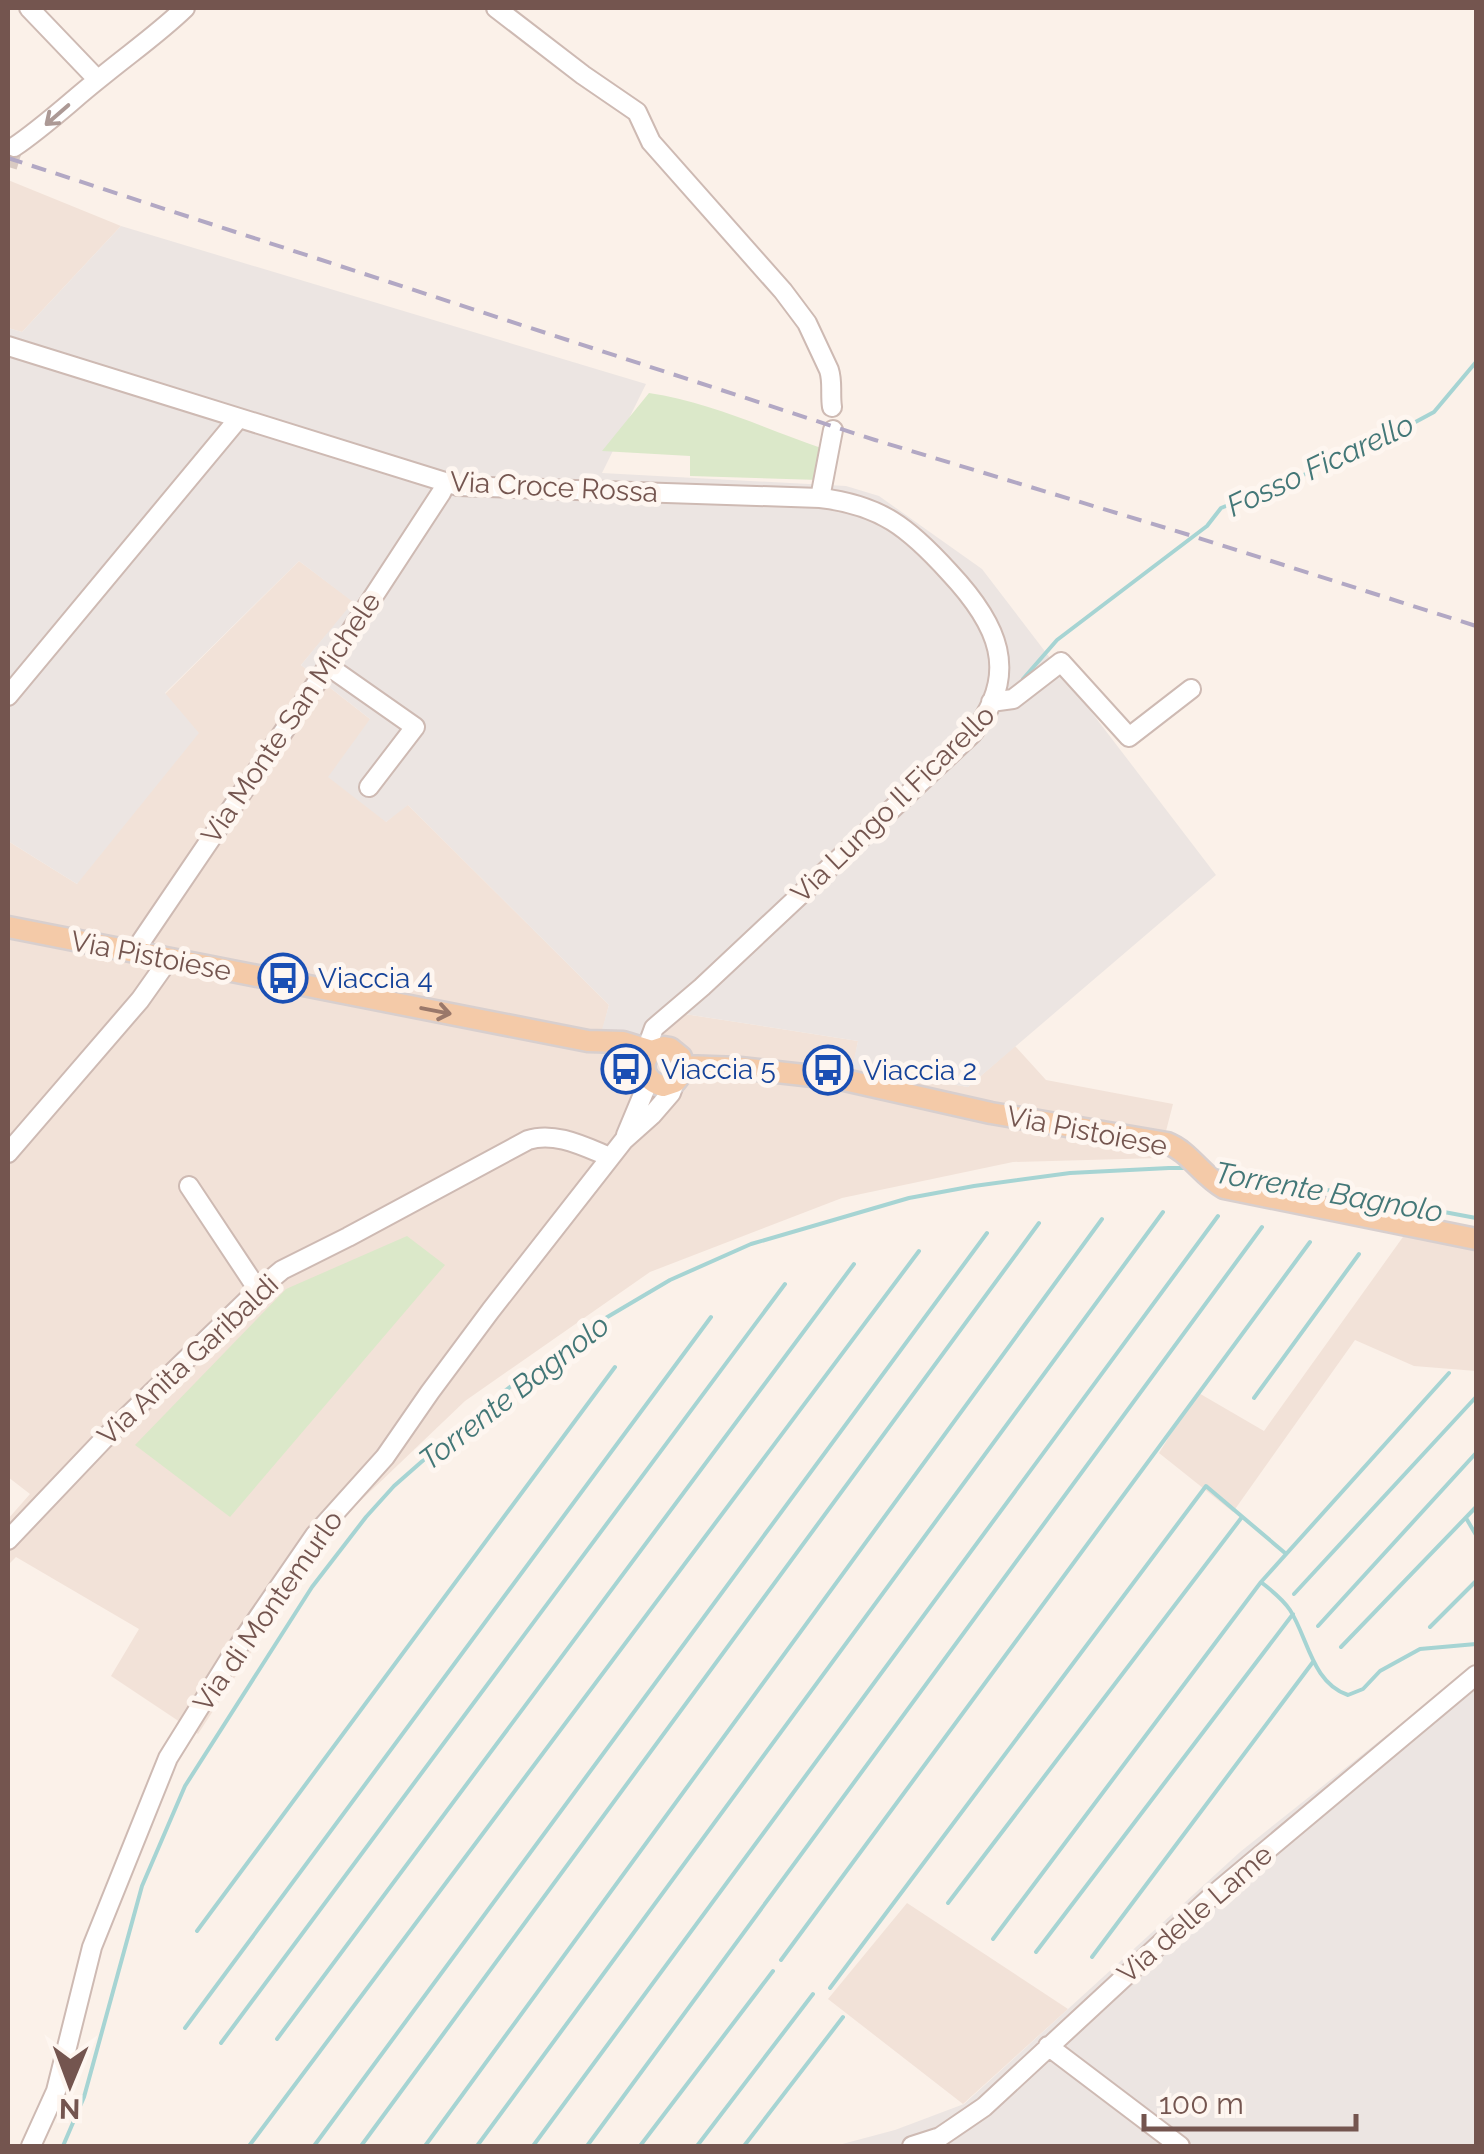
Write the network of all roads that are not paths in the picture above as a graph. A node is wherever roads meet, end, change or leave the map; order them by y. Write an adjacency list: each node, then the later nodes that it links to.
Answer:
1 (28, 8): 4 (street)
2 (185, 8): 4 (street)
3 (496, 8): 7 (street)
4 (98, 79): 5 (street, one-way to 5)
5 (14, 147)
6 (8, 346): 8 (street, Via Croce Rossa)
7 (832, 407)
8 (239, 418): 10 (street, Via Croce Rossa); 14 (street)
9 (833, 430): 11 (street)
10 (446, 483): 11 (street, Via Croce Rossa); 12 (street, Via Monte San Michele)
11 (820, 498): 15 (street, Via Croce Rossa)
12 (328, 666): 16 (street); 18 (street, Via Monte San Michele)
13 (1191, 688): 15 (street, Via Lungo Il Ficarello)
14 (8, 696)
15 (991, 702): 20 (street, Via Lungo Il Ficarello)
16 (369, 787)
17 (8, 927): 18 (main road, Via Pistoiese)
18 (134, 952): 19 (main road, Via Pistoiese)
19 (168, 960): 20 (main road, Via Pistoiese, one-way to 20); 23 (street)
20 (654, 1061): 21 (main road); 21 (main road, Via Pistoiese); 22 (street, Via di Montemurlo)
21 (679, 1074): 22 (street, Via di Montemurlo); 26 (main road, Via Pistoiese)
22 (624, 1140): 24 (street, Via di Montemurlo)
23 (8, 1153)
24 (610, 1157): 27 (street, Via Anita Garibaldi); 31 (street, Via di Montemurlo)
25 (188, 1186): 27 (street)
26 (1476, 1238)
27 (258, 1290): 28 (street, Via Anita Garibaldi)
28 (8, 1540)
29 (1476, 1675): 30 (street, Via delle Lame)
30 (1048, 2046): 32 (street, Via delle Lame); 33 (street)
31 (32, 2146)
32 (912, 2146)
33 (1180, 2146)

